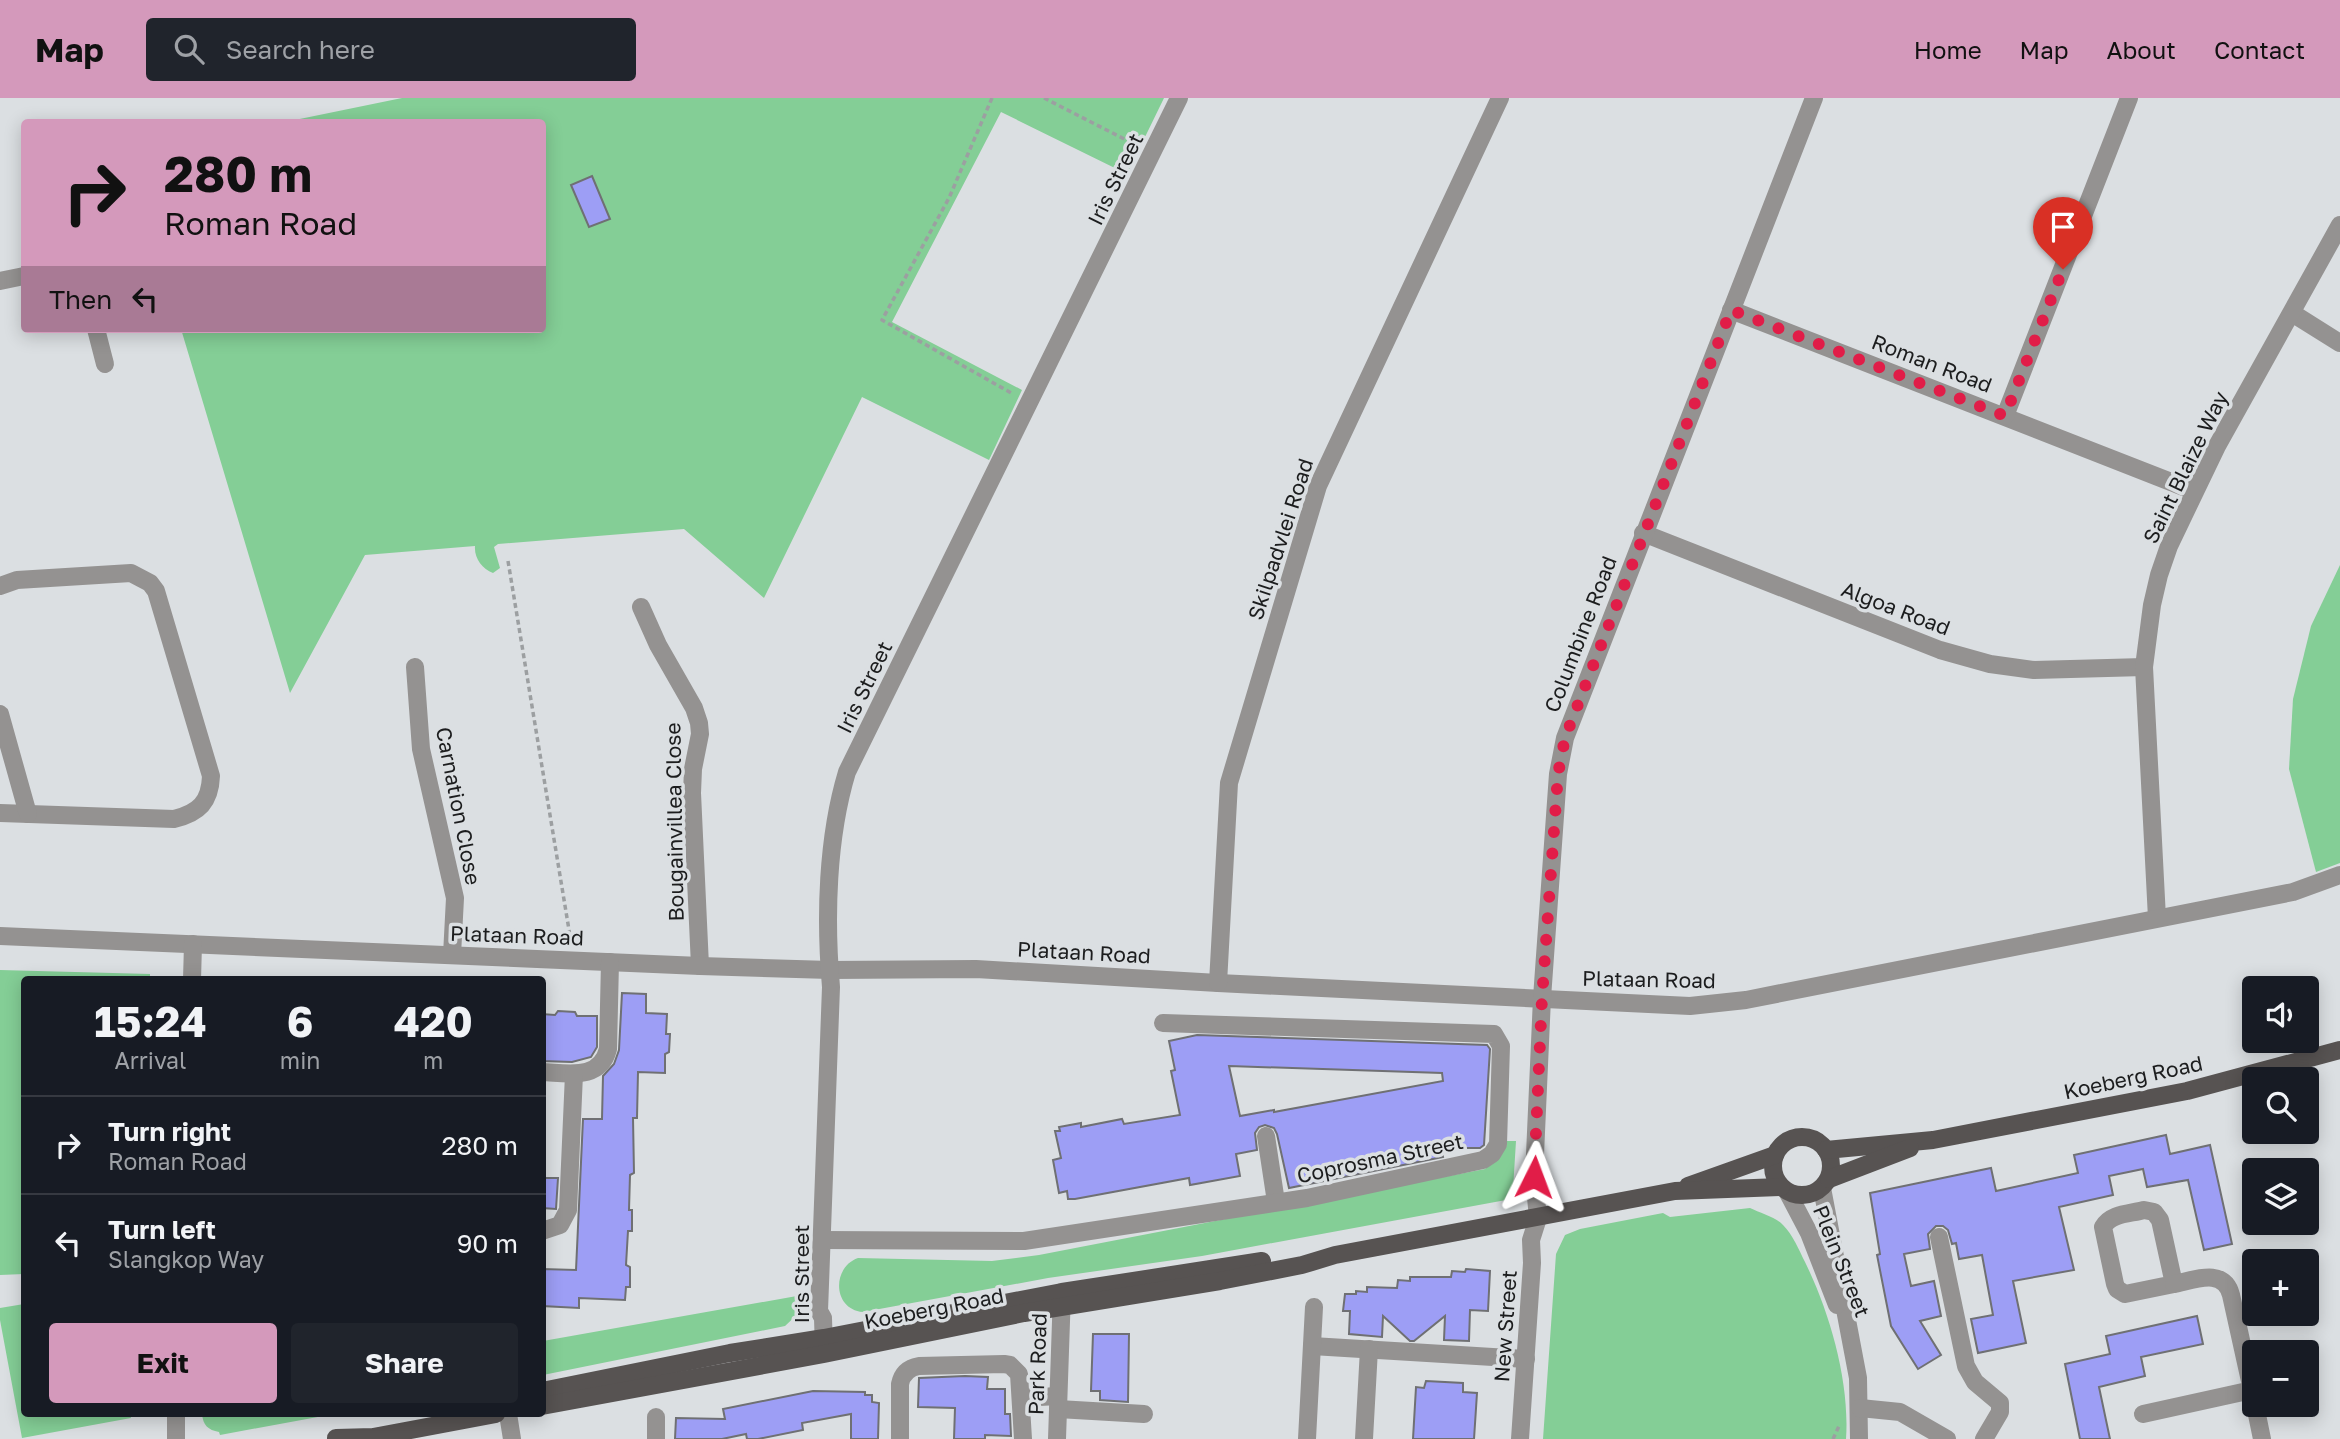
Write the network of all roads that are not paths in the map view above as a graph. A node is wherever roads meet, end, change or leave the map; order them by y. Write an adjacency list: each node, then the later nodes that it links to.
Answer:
1 (1180, 98): 30 (street, Iris Street)
2 (1500, 98): 32 (street, Skilpadvlei Road)
3 (1814, 98): 8 (street, Columbine Road)
4 (2129, 98): 13 (street)
5 (2340, 225): 9 (street, Saint Blaize Way)
6 (21, 277): 7 (street)
7 (0, 281)
8 (1731, 310): 13 (street, Roman Road); 15 (street, Columbine Road)
9 (2292, 313): 11 (street); 14 (street, Saint Blaize Way)
10 (97, 333): 12 (street)
11 (2340, 343)
12 (105, 364)
13 (2005, 416): 14 (street, Roman Road)
14 (2194, 491): 19 (street, Saint Blaize Way)
15 (1643, 533): 19 (street, Algoa Road); 33 (street, Columbine Road)
16 (0, 586): 22 (street)
17 (641, 607): 29 (street, Bougainvillea Close)
18 (415, 667): 27 (street, Carnation Close)
19 (2144, 667): 24 (street, Saint Blaize Way)
20 (0, 714): 22 (street)
21 (0, 813): 22 (street)
22 (29, 814)
23 (2340, 875): 24 (street, Plataan Road)
24 (2157, 918): 33 (street, Plataan Road)
25 (0, 936): 26 (street, Plataan Road)
26 (194, 944): 27 (street, Plataan Road); 31 (street)
27 (452, 955): 28 (street, Plataan Road)
28 (610, 962): 29 (street, Plataan Road); 37 (street)
29 (700, 966): 30 (street, Plataan Road)
30 (830, 970): 32 (street, Plataan Road); 49 (street, Iris Street)
31 (192, 976)
32 (1218, 983): 33 (street, Plataan Road)
33 (1542, 998): 46 (street, Columbine Road)
34 (1163, 1023): 45 (street, Coprosma Street)
35 (2340, 1050): 39 (main road, Koeberg Road)
36 (546, 1072): 37 (street)
37 (574, 1074): 47 (street)
38 (1266, 1136): 45 (street)
39 (1933, 1140): 40 (main road, Koeberg Road); 42 (main road, Koeberg Road)
40 (1826, 1150): 41 (main road); 42 (main road)
41 (1774, 1155): 43 (main road); 44 (main road, Koeberg Road)
42 (1826, 1183): 43 (main road); 56 (street, Plein Street)
43 (1785, 1190): 44 (main road, Koeberg Road); 56 (street, Plein Street)
44 (1675, 1191): 46 (main road, Koeberg Road)
45 (1276, 1202): 49 (street, Coprosma Street)
46 (1538, 1217): 51 (main road, Koeberg Road); 58 (street, New Street)
47 (546, 1230)
48 (1939, 1237): 85 (street)
49 (822, 1240): 54 (street, Iris Street)
50 (2174, 1284): 50 (street); 53 (street)
51 (1062, 1299): 54 (main road, Koeberg Road); 62 (street, Park Road)
52 (1314, 1307): 55 (street)
53 (2242, 1344)
54 (824, 1346): 59 (main road, Koeberg Road); 63 (main road, Koeberg Road)
55 (1312, 1346): 57 (street); 80 (street)
56 (1853, 1348): 64 (street, Plein Street)
57 (1369, 1349): 58 (street); 81 (street)
58 (1526, 1359): 82 (street, New Street)
59 (546, 1390)
60 (1021, 1398): 62 (street); 77 (street); 78 (street)
61 (2242, 1400): 66 (street)
62 (1058, 1403): 65 (street); 79 (street, Park Road)
63 (546, 1405)
64 (1860, 1408): 83 (street, Plein Street); 84 (street)
65 (1144, 1413)
66 (2143, 1414)
67 (176, 1417): 73 (street)
68 (410, 1417): 74 (main road)
69 (480, 1417): 74 (main road)
70 (508, 1417): 75 (street)
71 (656, 1417): 76 (street)
72 (2258, 1417): 86 (street)
73 (176, 1439)
74 (330, 1439)
75 (512, 1439)
76 (656, 1439)
77 (900, 1439)
78 (1023, 1439)
79 (1057, 1439)
80 (1307, 1439)
81 (1364, 1439)
82 (1520, 1439)
83 (1859, 1439)
84 (1947, 1439)
85 (1984, 1439)
86 (2262, 1439)

